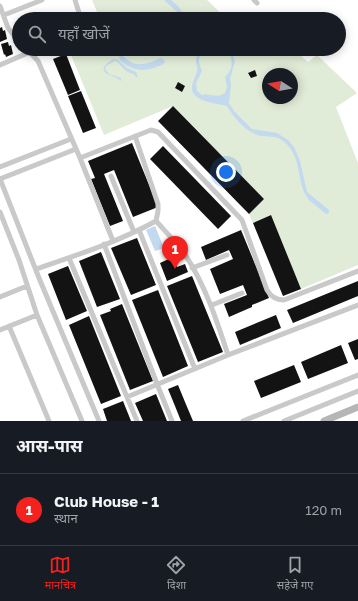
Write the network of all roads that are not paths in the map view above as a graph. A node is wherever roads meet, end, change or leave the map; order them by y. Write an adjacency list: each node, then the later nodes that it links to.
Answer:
1 (42, 0): 5 (street)
2 (75, 0): 4 (street)
3 (0, 6): 5 (street)
4 (79, 12)
5 (4, 15): 6 (street)
6 (12, 33)
7 (17, 56): 9 (street)
8 (33, 56): 11 (street)
9 (0, 64)
10 (135, 136): 14 (street); 19 (street); 28 (street)
11 (71, 139): 12 (street); 13 (street)
12 (76, 149): 14 (street); 15 (street)
13 (42, 150): 15 (street); 16 (street)
14 (80, 158): 22 (street)
15 (47, 161): 27 (street)
16 (0, 167)
17 (111, 176): 21 (street)
18 (0, 212): 20 (street)
19 (156, 221): 21 (street); 26 (street)
20 (3, 227): 29 (street)
21 (136, 231): 22 (street); 38 (street)
22 (113, 241): 23 (street)
23 (104, 244): 25 (street); 40 (street)
24 (227, 255): 26 (street)
25 (69, 258): 27 (street); 42 (street)
26 (192, 268): 32 (street)
27 (36, 269): 46 (street)
28 (358, 271)
29 (27, 286): 31 (street); 34 (street)
30 (242, 293): 32 (street)
31 (0, 297)
32 (212, 305): 37 (street)
33 (358, 305): 37 (street)
34 (37, 315): 35 (street); 45 (street)
35 (9, 326): 36 (street); 44 (street)
36 (0, 330)
37 (228, 355): 38 (street)
38 (196, 369): 40 (street)
39 (358, 375): 49 (street)
40 (157, 384): 42 (street); 48 (street)
41 (358, 391): 50 (street)
42 (127, 397): 47 (street)
43 (358, 407): 51 (street)
44 (48, 421)
45 (82, 421)
46 (99, 421)
47 (137, 421)
48 (172, 421)
49 (243, 421)
50 (284, 421)
51 (324, 421)

